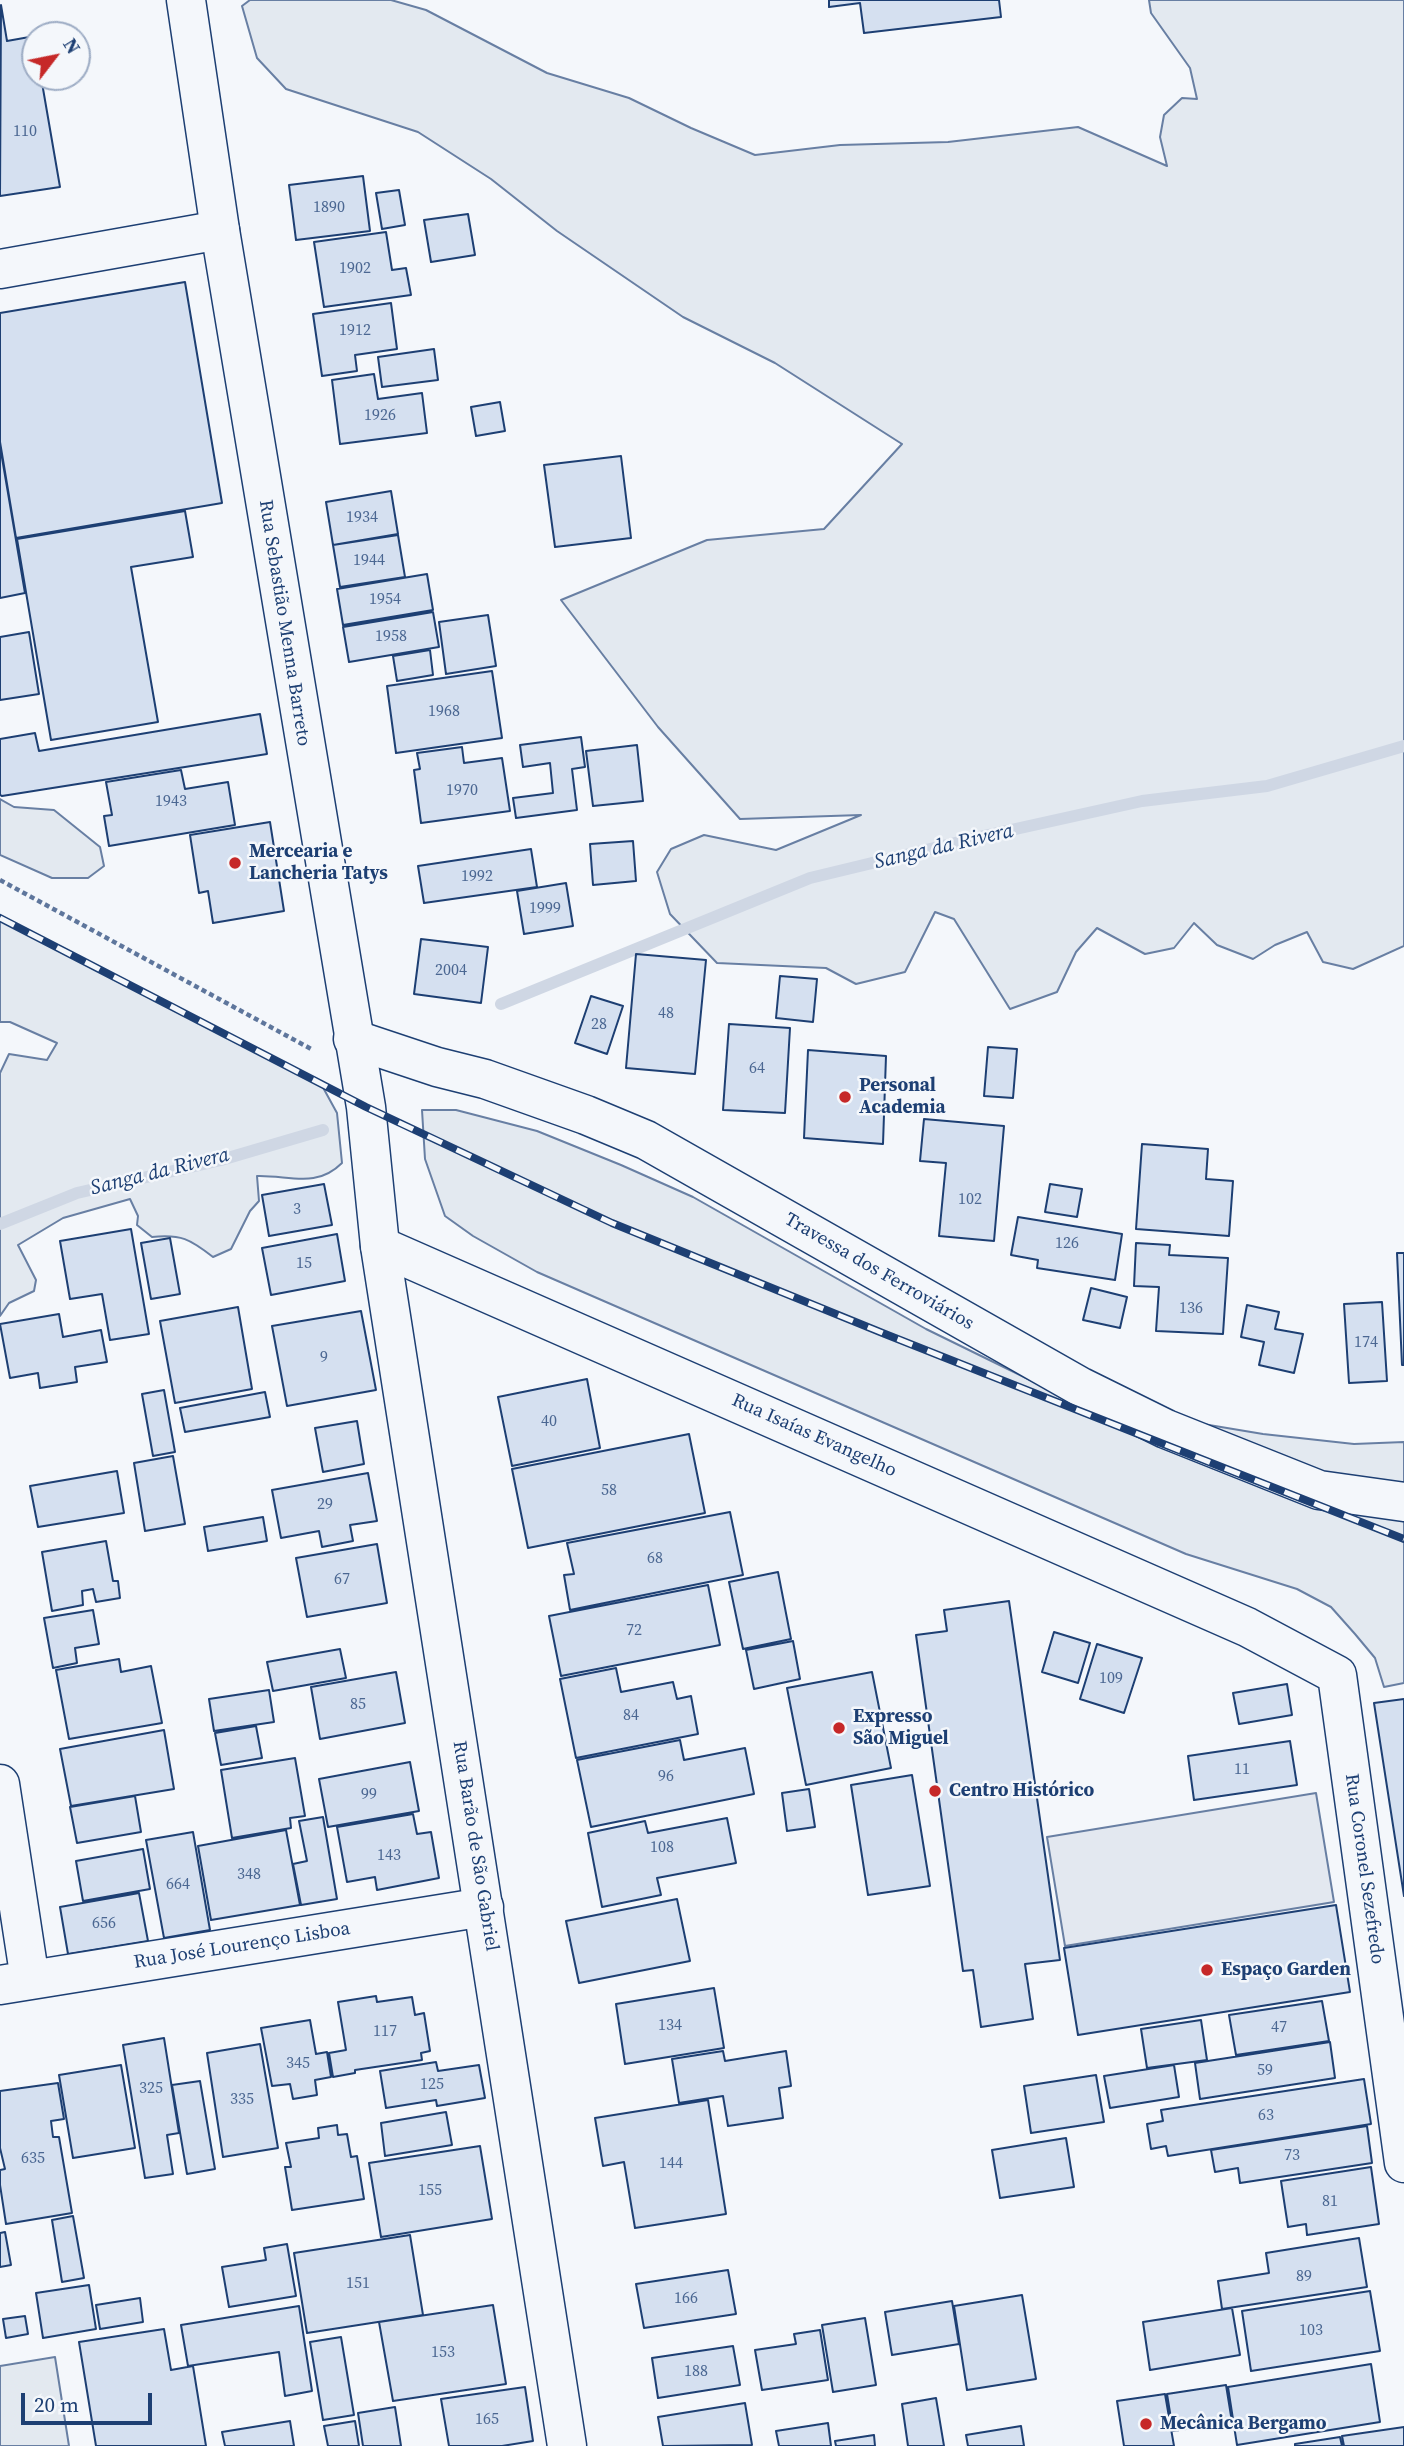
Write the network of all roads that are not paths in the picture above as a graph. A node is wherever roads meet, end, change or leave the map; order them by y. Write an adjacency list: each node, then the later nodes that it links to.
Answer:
1 (186, 0): 2 (street, Rua Sebastião Menna Barreto)
2 (220, 230): 3 (street); 4 (street, Rua Sebastião Menna Barreto)
3 (0, 268)
4 (357, 1057): 5 (street, Rua Sebastião Menna Barreto); 6 (street, Travessa dos Ferroviários)
5 (380, 1246): 7 (street, Rua Isaías Evangelho); 9 (street, Rua Barão de São Gabriel)
6 (1404, 1502)
7 (1247, 1627): 11 (street, Rua Coronel Sezefredo)
8 (0, 1784): 10 (street)
9 (484, 1906): 10 (street, Rua José Lourenço Lisboa); 12 (street, Rua Barão de São Gabriel)
10 (15, 1983)
11 (1404, 2163)
12 (567, 2446)

